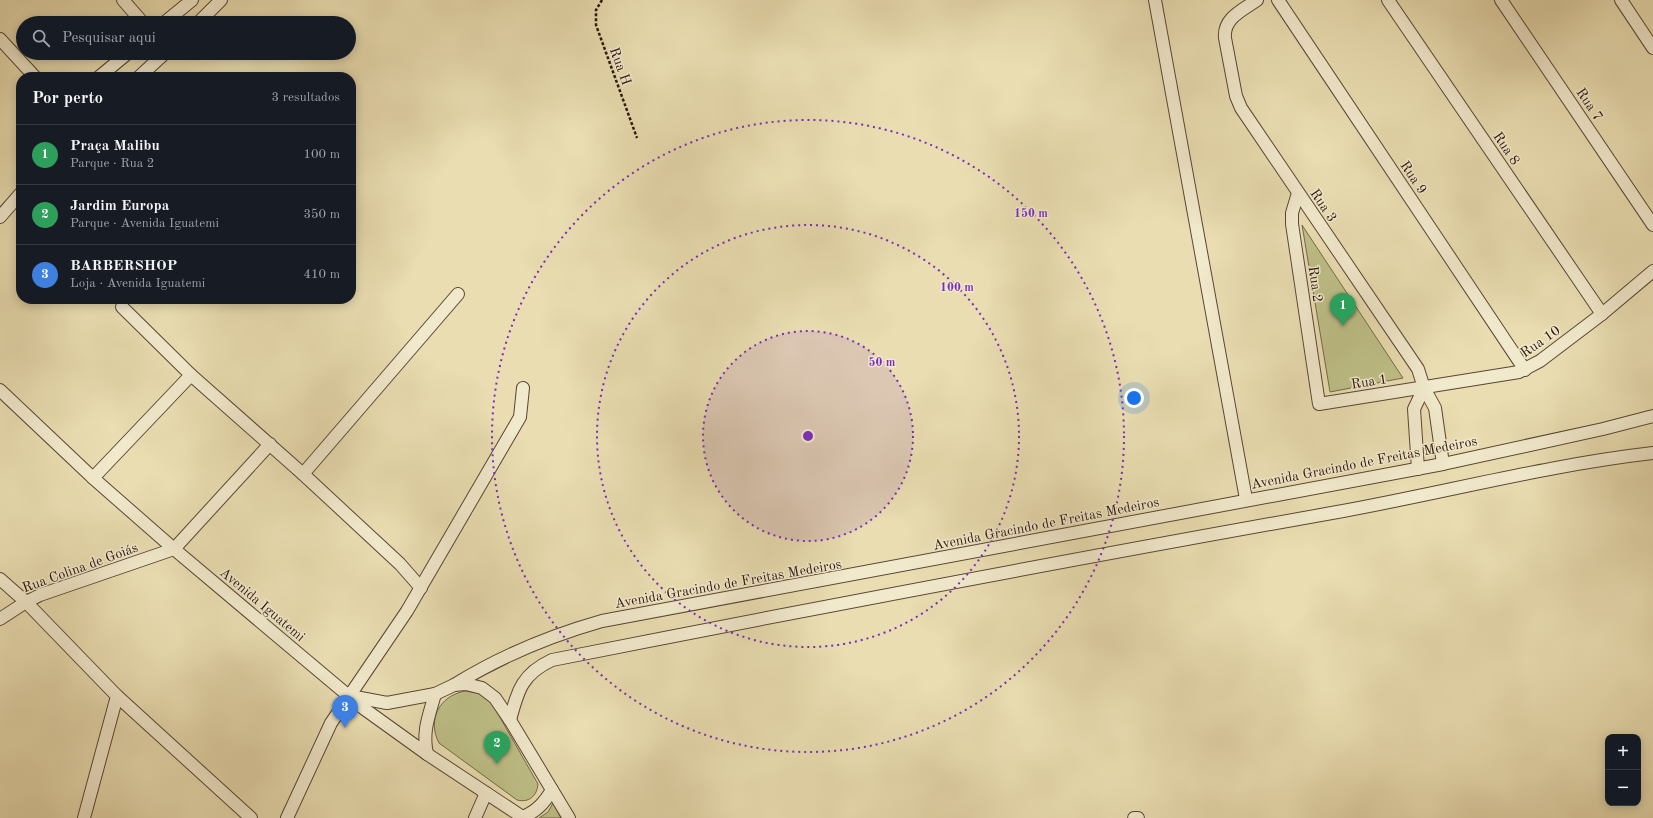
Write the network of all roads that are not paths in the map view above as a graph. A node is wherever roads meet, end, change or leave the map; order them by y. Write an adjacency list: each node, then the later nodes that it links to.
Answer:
1 (123, 0): 10 (street)
2 (192, 0): 11 (street)
3 (221, 0): 12 (street)
4 (1155, 0): 43 (street)
5 (1257, 0): 22 (street, Rua 3)
6 (1278, 0): 30 (street, Rua 9)
7 (1388, 0): 29 (street, Rua 8)
8 (1501, 0): 25 (street, Rua 7)
9 (1621, 0): 14 (street)
10 (137, 16)
11 (173, 16)
12 (205, 16)
13 (0, 39): 15 (street)
14 (1653, 48)
15 (16, 56)
16 (19, 60): 19 (street)
17 (119, 60): 20 (street)
18 (157, 60): 21 (street)
19 (30, 72)
20 (104, 72)
21 (144, 72)
22 (1298, 193): 33 (street, Rua 3); 35 (street, Rua 2)
23 (16, 199): 24 (street)
24 (0, 217)
25 (1653, 225)
26 (1653, 271): 29 (street, Rua 10)
27 (458, 294): 41 (street)
28 (122, 307): 31 (street)
29 (1602, 314): 30 (street, Rua 10)
30 (1524, 370): 33 (street, Rua 10)
31 (191, 375): 37 (street); 42 (street)
32 (523, 388): 46 (street)
33 (1424, 388): 35 (street, Rua 1); 39 (street, Rua 3); 40 (street)
34 (0, 390): 42 (street, Avenida Iguatemi)
35 (1318, 404)
36 (1653, 416): 39 (street, Avenida Gracindo de Freitas Medeiros)
37 (270, 444): 41 (street); 44 (street)
38 (1653, 453): 53 (street)
39 (1443, 464): 40 (street, Avenida Gracindo de Freitas Medeiros)
40 (1418, 469): 43 (street, Avenida Gracindo de Freitas Medeiros)
41 (304, 474): 46 (street)
42 (93, 478): 44 (street, Avenida Iguatemi)
43 (1246, 500): 49 (street, Avenida Gracindo de Freitas Medeiros)
44 (174, 549): 47 (street, Rua Colina de Goiás); 52 (street, Avenida Iguatemi)
45 (0, 579): 47 (street)
46 (421, 588): 52 (street)
47 (26, 602): 48 (street, Rua Colina de Goiás); 51 (street)
48 (0, 621)
49 (454, 685): 50 (street, Avenida Gracindo de Freitas Medeiros); 53 (street)
50 (435, 694): 52 (street, Avenida Gracindo de Freitas Medeiros); 54 (street)
51 (117, 696): 58 (street); 59 (street)
52 (348, 696): 54 (street, Avenida Iguatemi); 60 (street)
53 (510, 720): 55 (street)
54 (427, 754): 56 (street, Avenida Iguatemi)
55 (552, 790): 57 (street); 62 (street)
56 (486, 793): 57 (street, Avenida Iguatemi); 61 (street)
57 (523, 817)
58 (84, 818)
59 (251, 818)
60 (287, 818)
61 (475, 818)
62 (569, 818)
63 (1134, 818): 64 (street)
64 (1138, 818)

